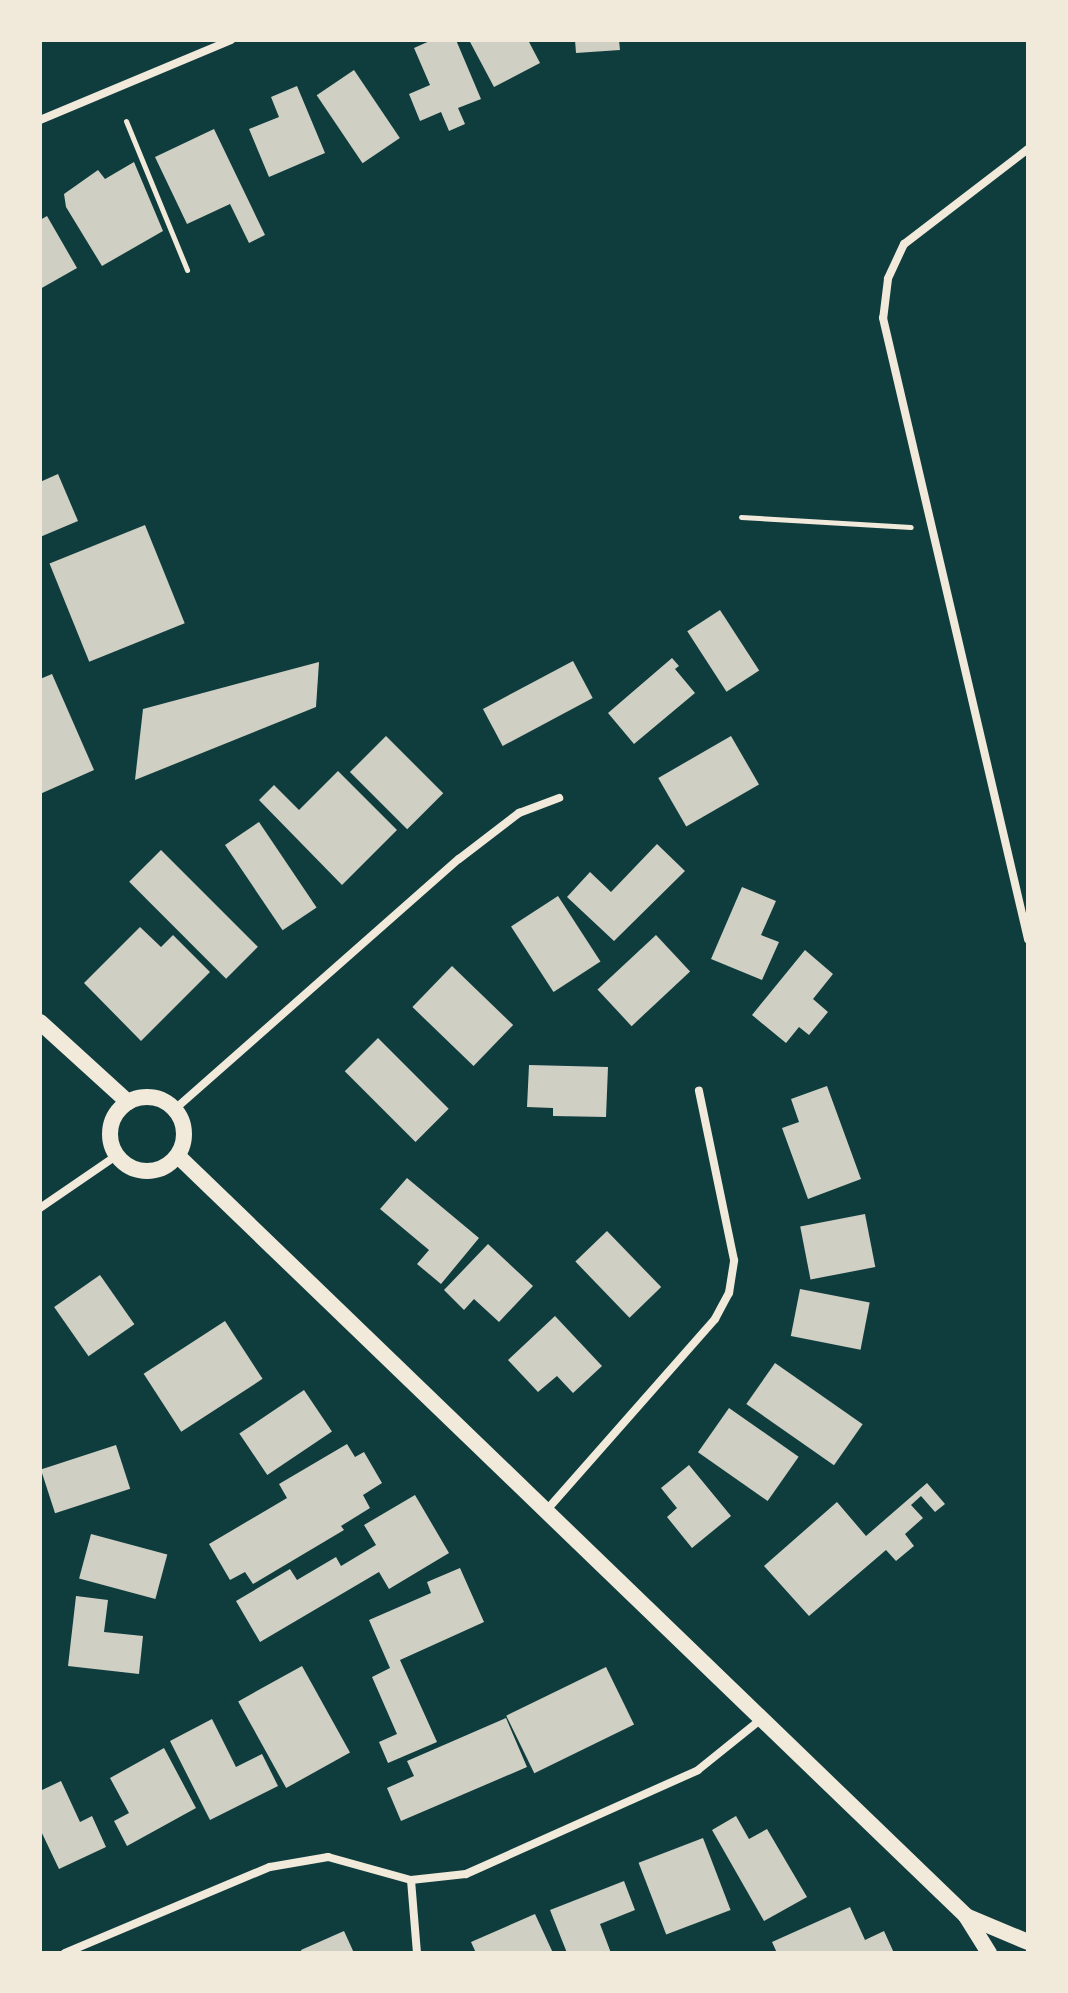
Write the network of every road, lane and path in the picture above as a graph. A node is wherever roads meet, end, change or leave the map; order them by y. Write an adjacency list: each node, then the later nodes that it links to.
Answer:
1 (231, 40): 2 (street)
2 (40, 120)
3 (126, 121): 5 (path)
4 (1028, 149): 7 (street)
5 (187, 270)
6 (741, 517): 7 (path)
7 (931, 528): 9 (street)
8 (559, 798): 13 (street)
9 (1028, 939)
10 (40, 1022): 12 (main road)
11 (699, 1091): 17 (street)
12 (128, 1102): 13 (main road); 14 (main road)
13 (175, 1109): 15 (main road)
14 (116, 1156): 15 (main road); 16 (street)
15 (178, 1156): 17 (main road)
16 (40, 1208)
17 (545, 1512): 18 (main road)
18 (760, 1720): 19 (street); 20 (main road)
19 (411, 1880): 22 (street); 23 (street)
20 (966, 1916): 21 (main road); 24 (main road)
21 (1028, 1942)
22 (65, 1953)
23 (417, 1953)
24 (989, 1953)

